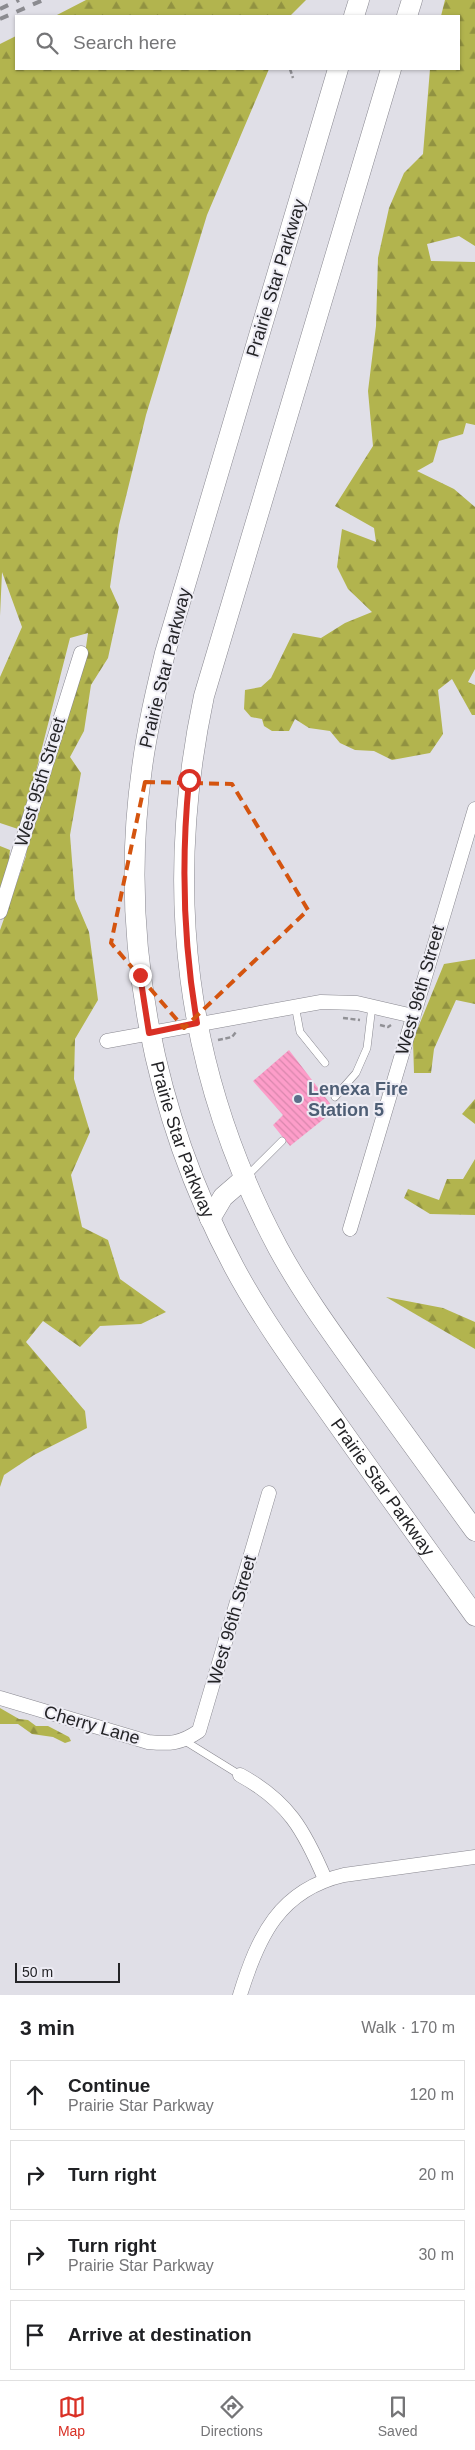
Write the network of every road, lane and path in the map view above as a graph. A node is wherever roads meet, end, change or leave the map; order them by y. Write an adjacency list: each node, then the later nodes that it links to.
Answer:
1 (359, 0): 3 (main road)
2 (412, 0): 4 (main road)
3 (354, 15)
4 (407, 15)
5 (290, 70): 8 (path)
6 (338, 70): 16 (main road, Prairie Star Parkway)
7 (391, 70): 15 (main road)
8 (293, 78)
9 (81, 653): 11 (street, West 95th Street)
10 (475, 809): 14 (street, West 96th Street)
11 (0, 912)
12 (295, 1005): 13 (street); 15 (street); 18 (lane)
13 (372, 1006): 14 (street); 19 (lane)
14 (413, 1016): 23 (street, West 96th Street)
15 (197, 1023): 16 (street); 21 (main road)
16 (149, 1033): 17 (street); 22 (main road, Prairie Star Parkway)
17 (108, 1042)
18 (325, 1063)
19 (335, 1097)
20 (282, 1141): 21 (lane)
21 (245, 1178): 22 (main road); 25 (main road)
22 (210, 1219): 26 (main road, Prairie Star Parkway)
23 (350, 1229)
24 (269, 1493): 28 (street, West 96th Street)
25 (475, 1531)
26 (475, 1616)
27 (0, 1698): 28 (street, Cherry Lane)
28 (186, 1741): 29 (lane)
29 (240, 1775): 31 (street)
30 (475, 1857): 31 (street)
31 (325, 1879): 32 (street)
32 (240, 1995)

